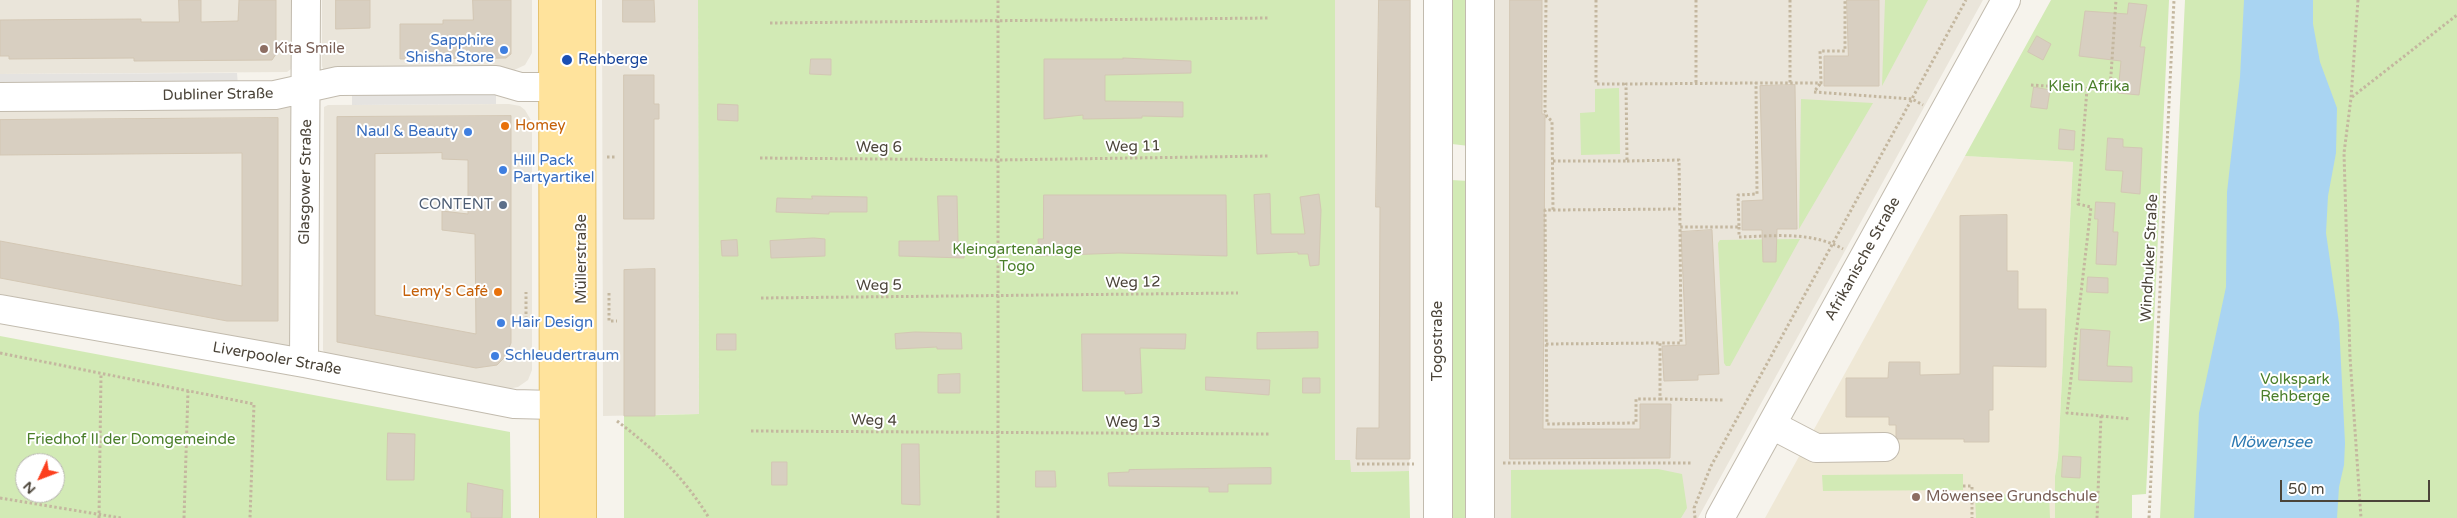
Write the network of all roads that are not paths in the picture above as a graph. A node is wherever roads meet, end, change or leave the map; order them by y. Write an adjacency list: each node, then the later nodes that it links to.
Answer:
1 (306, 0): 8 (street, Glasgower Straße)
2 (553, 0): 7 (main road, Müllerstraße)
3 (580, 0): 18 (main road, Müllerstraße)
4 (1438, 0): 10 (street, Togostraße)
5 (1480, 0): 11 (street)
6 (2006, 0): 15 (street, Afrikanische Straße)
7 (553, 87): 8 (street, Dubliner Straße); 14 (main road, Müllerstraße)
8 (306, 88): 9 (street, Dubliner Straße); 13 (street, Glasgower Straße)
9 (0, 97)
10 (1438, 163): 11 (street); 19 (street, Togostraße)
11 (1480, 165): 20 (street)
12 (0, 308): 13 (street, Liverpooler Straße)
13 (304, 363): 14 (street, Liverpooler Straße)
14 (554, 405): 17 (main road, Müllerstraße)
15 (1772, 425): 16 (street); 21 (street, Afrikanische Straße)
16 (1885, 447)
17 (554, 518)
18 (582, 518)
19 (1438, 518)
20 (1480, 518)
21 (1720, 518)

